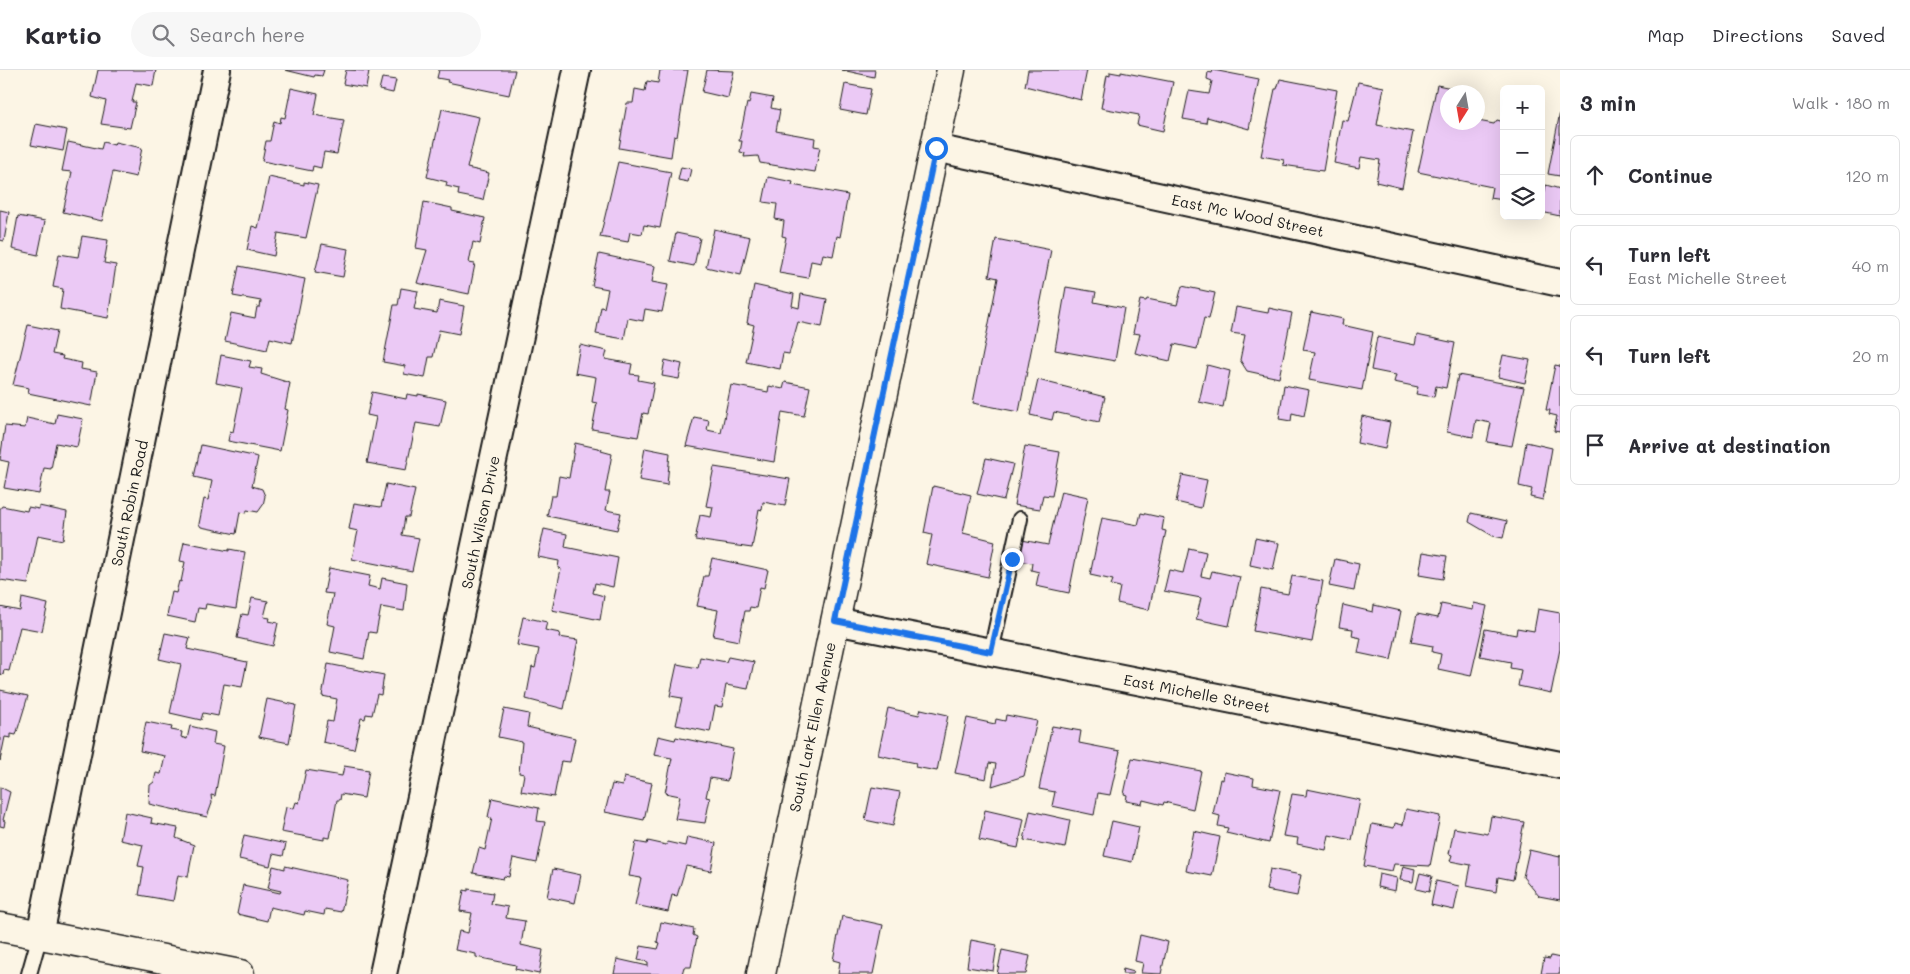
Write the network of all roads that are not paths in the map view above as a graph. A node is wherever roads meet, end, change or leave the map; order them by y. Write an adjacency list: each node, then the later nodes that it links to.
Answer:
1 (217, 70): 11 (street, South Robin Road)
2 (577, 70): 14 (street, South Wilson Drive)
3 (951, 70): 4 (street, South Lark Ellen Avenue)
4 (936, 148): 5 (street, East Mc Wood Street); 7 (street, South Lark Ellen Avenue)
5 (1560, 283)
6 (1020, 519): 8 (lane)
7 (835, 621): 8 (street, East Michelle Street); 15 (street, South Lark Ellen Avenue)
8 (991, 652): 9 (street, East Michelle Street)
9 (1560, 765)
10 (0, 927): 11 (street)
11 (40, 935): 12 (lane); 13 (street)
12 (29, 974)
13 (240, 974)
14 (383, 974)
15 (761, 974)

